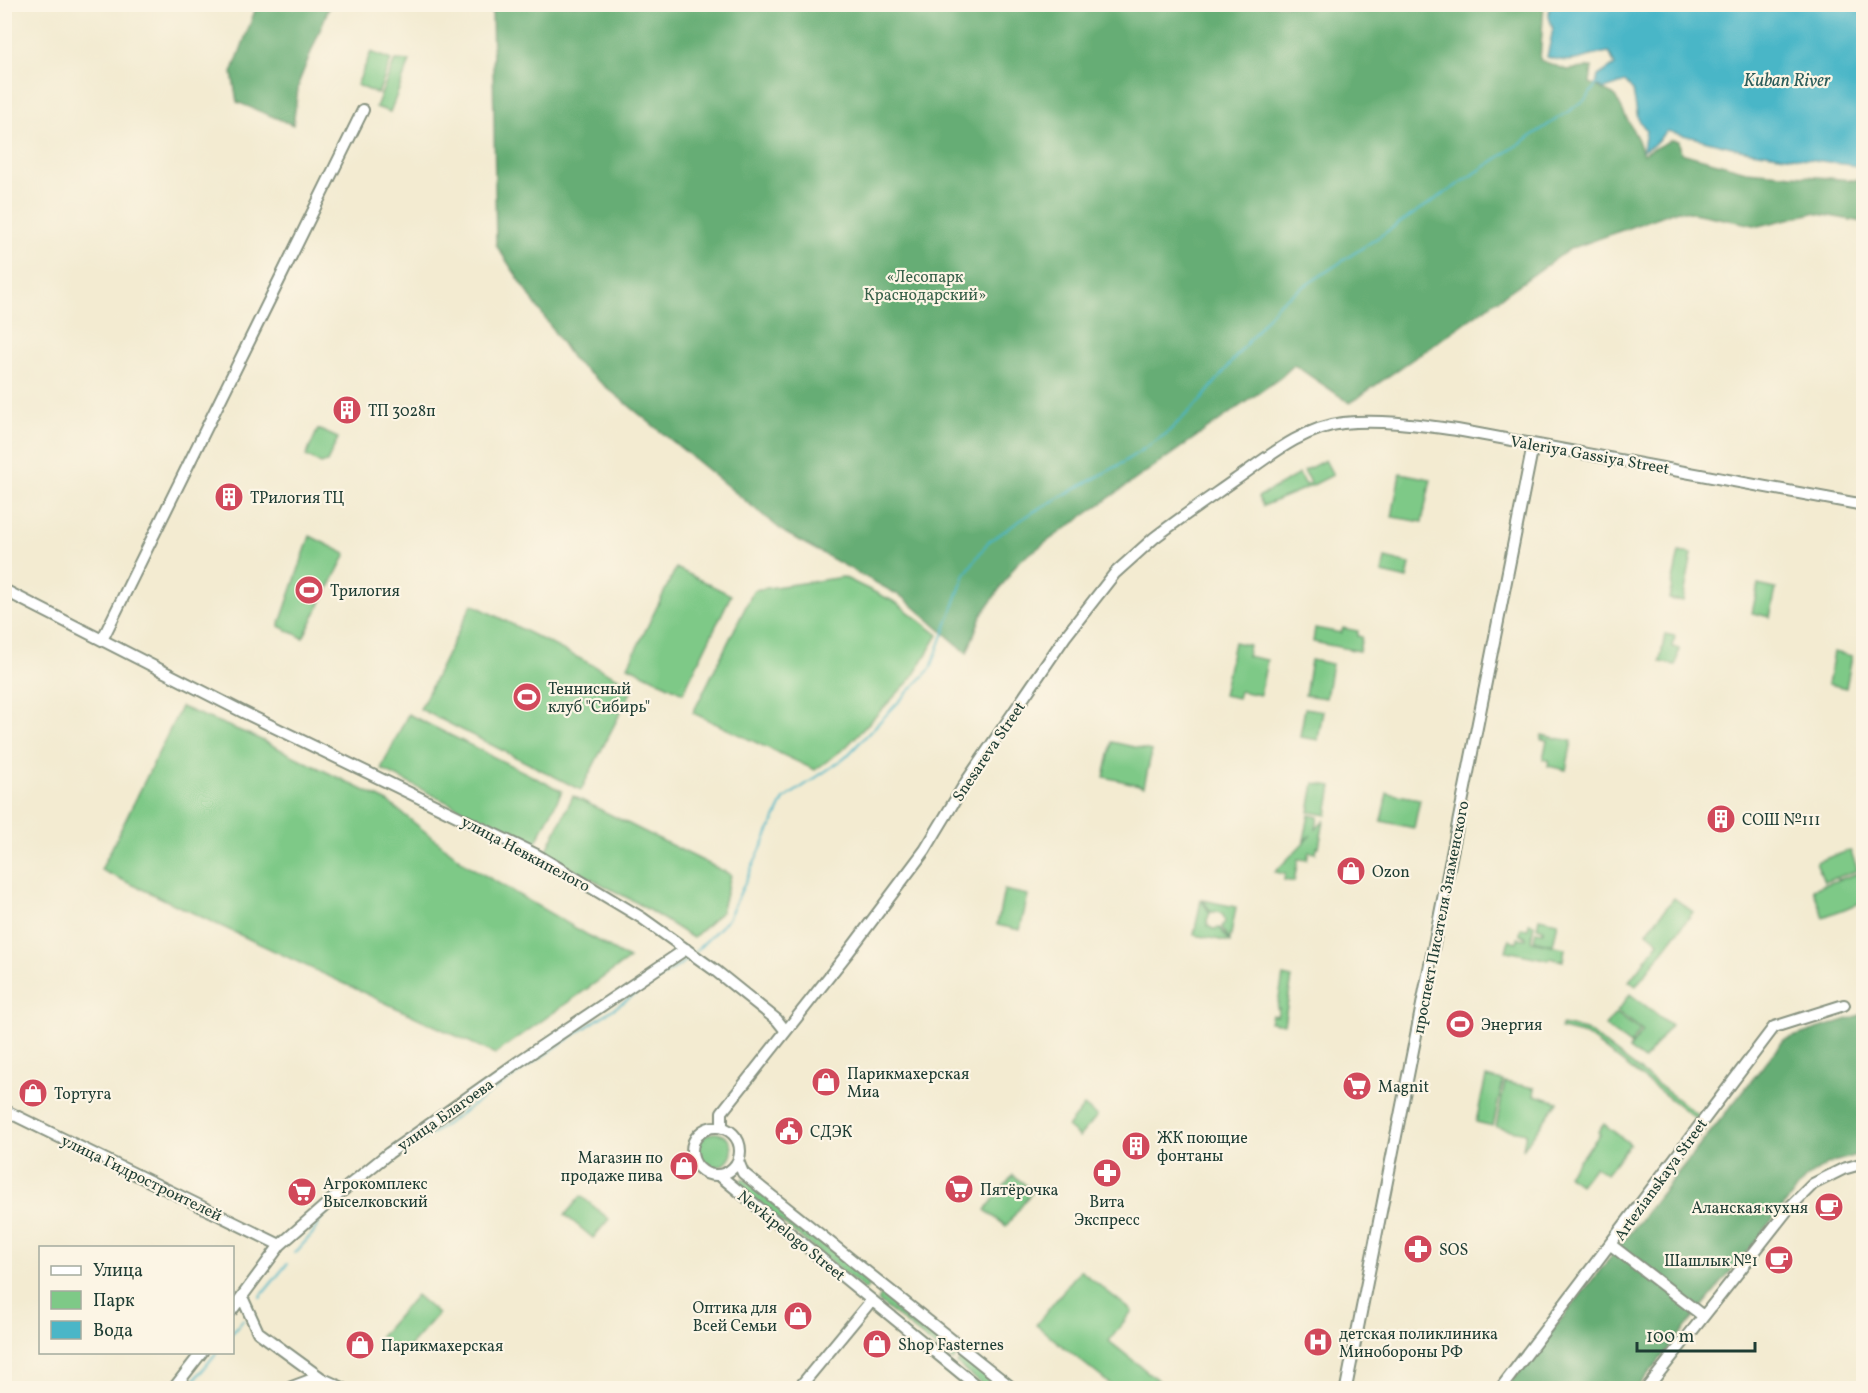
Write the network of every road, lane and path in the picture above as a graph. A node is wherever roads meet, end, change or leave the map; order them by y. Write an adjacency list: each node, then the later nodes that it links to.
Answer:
1 (363, 110): 6 (street)
2 (1315, 430): 3 (street, Valeriya Gassiya Street); 9 (street, Snesareva Street)
3 (1533, 445): 4 (street, Valeriya Gassiya Street); 31 (street, проспект Писателя Знаменского)
4 (1863, 505)
5 (4, 590): 6 (street, улица Невкипелого)
6 (102, 640): 7 (street, улица Невкипелого)
7 (688, 950): 9 (street, улица Невкипелого); 15 (street, улица Благоева)
8 (1844, 1005): 16 (street, Artezianskaya Street)
9 (785, 1030): 11 (street, Snesareva Street)
10 (4, 1110): 15 (street, улица Гидростроителей)
11 (722, 1128): 12 (street); 14 (street)
12 (738, 1161): 14 (street); 17 (street, Nevkipelogo Street)
13 (1863, 1163): 22 (street)
14 (719, 1175): 19 (street, Nevkipelogo Street)
15 (280, 1245): 20 (street, улица Благоева)
16 (1611, 1245): 22 (street); 32 (street, Artezianskaya Street)
17 (877, 1279): 18 (street, Nevkipelogo Street); 19 (street)
18 (888, 1287): 19 (street); 30 (street, Nevkipelogo Street)
19 (870, 1300): 28 (street); 29 (street, Nevkipelogo Street)
20 (245, 1303): 21 (street, улица Благоева); 24 (street)
21 (234, 1309)
22 (1703, 1316): 33 (street)
23 (201, 1354): 25 (street)
24 (321, 1378): 26 (street); 27 (street)
25 (174, 1389)
26 (289, 1389)
27 (343, 1389)
28 (799, 1389)
29 (979, 1389)
30 (1012, 1389)
31 (1346, 1389)
32 (1501, 1389)
33 (1647, 1389)

